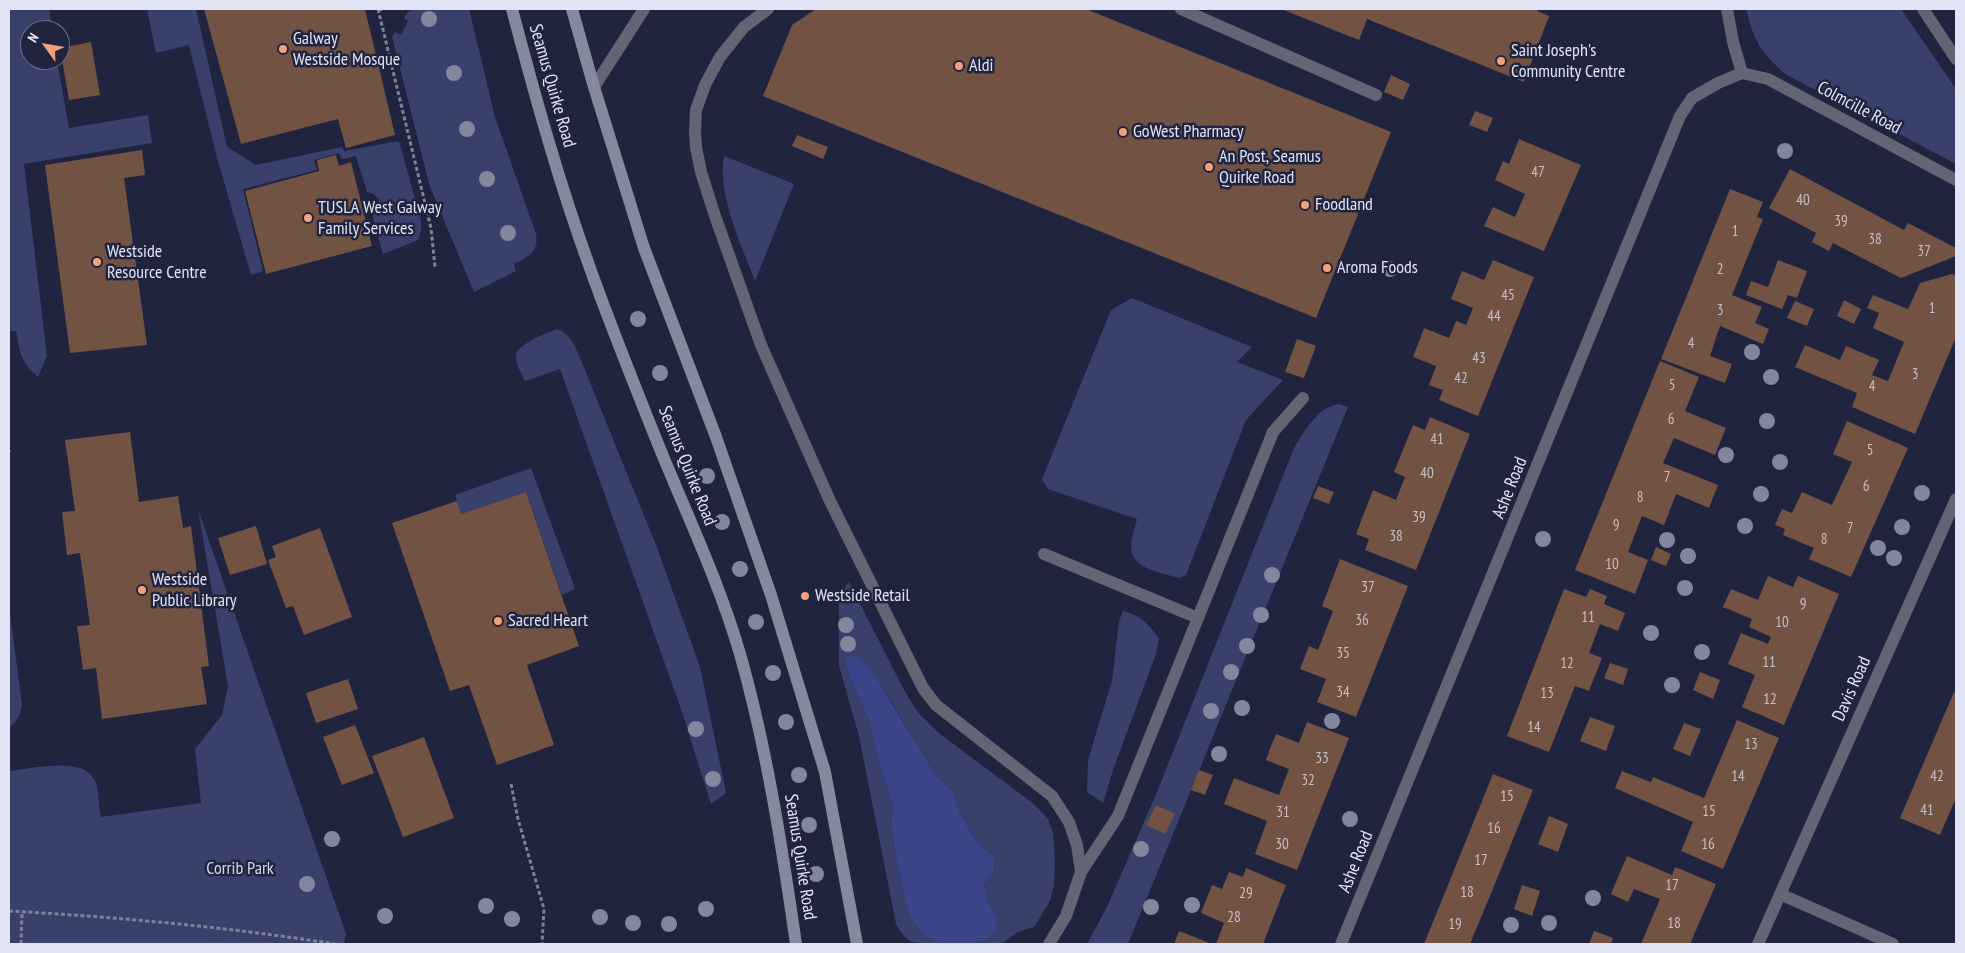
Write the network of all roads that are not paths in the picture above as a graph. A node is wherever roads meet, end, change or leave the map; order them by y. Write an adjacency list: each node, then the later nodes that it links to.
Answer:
1 (512, 9): 19 (main road, Seamus Quirke Road)
2 (572, 9): 10 (main road, Seamus Quirke Road)
3 (644, 9): 10 (street)
4 (768, 9): 17 (street)
5 (1182, 9): 11 (street)
6 (1727, 9): 9 (street)
7 (1924, 9): 8 (street)
8 (1956, 59)
9 (1742, 73): 12 (street, Colmcille Road); 22 (street, Ashe Road)
10 (594, 87): 20 (main road, Seamus Quirke Road)
11 (1376, 95)
12 (1956, 180)
13 (1303, 398): 16 (street)
14 (1956, 499): 18 (street, Davis Road)
15 (1044, 554): 16 (street)
16 (1198, 618): 17 (street)
17 (1081, 872): 21 (street)
18 (1780, 894): 23 (street, Davis Road); 24 (street)
19 (796, 944)
20 (857, 944)
21 (1049, 944)
22 (1340, 944)
23 (1758, 944)
24 (1893, 944)

